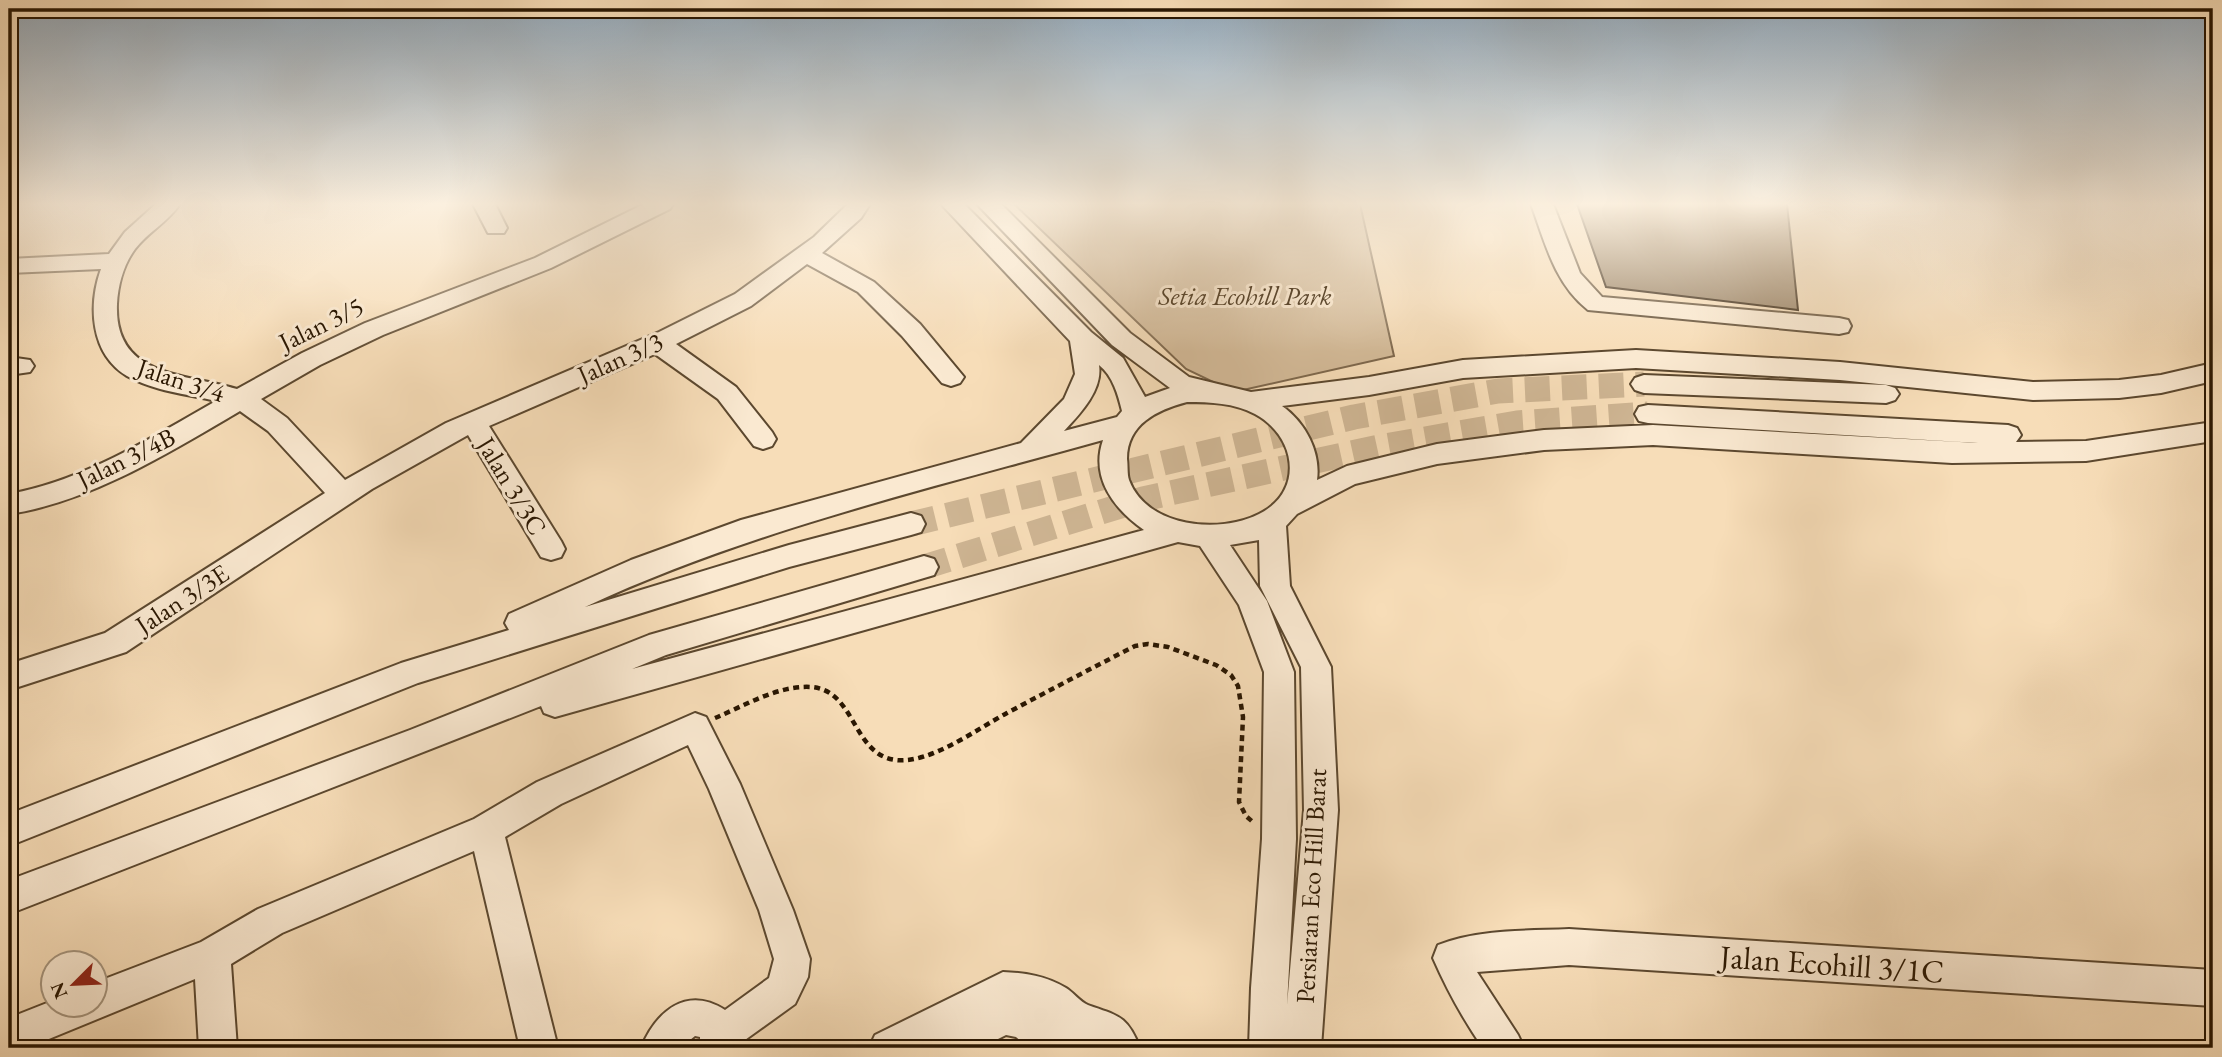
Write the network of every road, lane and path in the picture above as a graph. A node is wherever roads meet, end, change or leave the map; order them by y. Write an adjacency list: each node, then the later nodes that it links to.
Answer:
1 (121, 253): 7 (street, Jalan 3/4)
2 (562, 253): 17 (street, Jalan 3/5)
3 (1001, 253): 10 (street)
4 (1037, 253): 16 (street)
5 (1561, 253): 9 (street)
6 (807, 254): 11 (street, Jalan 3/3); 13 (street)
7 (118, 261): 8 (street); 17 (street, Jalan 3/4)
8 (9, 266)
9 (1839, 326)
10 (1083, 338): 20 (street); 24 (street)
11 (657, 342): 21 (street, Jalan 3/3); 23 (street)
12 (2213, 372): 18 (street)
13 (951, 377)
14 (1644, 384): 15 (street)
15 (2213, 386)
16 (1213, 393): 18 (street); 20 (street)
17 (238, 399): 25 (street, Jalan 3/4); 26 (street, Jalan 3/4B)
18 (1252, 401): 27 (street)
19 (1648, 414): 22 (street)
20 (1130, 419): 24 (street); 29 (street)
21 (473, 422): 25 (street, Jalan 3/3); 31 (street, Jalan 3/3C)
22 (2213, 430): 27 (street)
23 (763, 439)
24 (1031, 449): 33 (street)
25 (353, 488): 34 (street, Jalan 3/3E)
26 (9, 504)
27 (1282, 514): 30 (street); 55 (street, Persiaran Eco Hill Barat)
28 (911, 524): 33 (street)
29 (1177, 532): 30 (street); 36 (street)
30 (1210, 538): 39 (street, Persiaran Eco Hill Barat)
31 (551, 549)
32 (924, 567): 36 (street)
33 (412, 672): 37 (street)
34 (9, 677)
35 (695, 727): 38 (street); 39 (path); 47 (street)
36 (421, 740): 40 (street)
37 (9, 830)
38 (486, 830): 41 (street); 49 (street)
39 (1279, 839): 54 (street, Persiaran Eco Hill Barat)
40 (9, 897)
41 (212, 955): 43 (street); 48 (street)
42 (2213, 988): 56 (street, Jalan Ecohill 3/1C)
43 (108, 996)
44 (55, 1018): 45 (street)
45 (9, 1037)
46 (1064, 1039): 51 (street); 52 (street); 53 (street)
47 (719, 1042): 50 (street)
48 (218, 1048)
49 (539, 1048)
50 (660, 1048)
51 (888, 1048)
52 (941, 1048)
53 (1121, 1048)
54 (1268, 1048)
55 (1302, 1048)
56 (1505, 1048)

